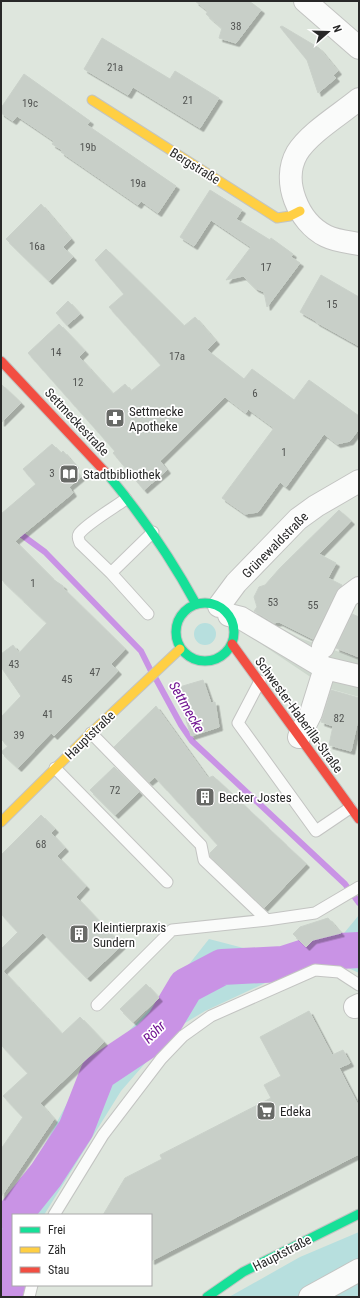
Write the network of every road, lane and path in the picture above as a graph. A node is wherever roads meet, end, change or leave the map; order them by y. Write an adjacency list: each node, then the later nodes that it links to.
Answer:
1 (305, 1): 2 (street)
2 (359, 48)
3 (359, 99): 5 (street)
4 (92, 100): 5 (street, Bergstraße)
5 (300, 211): 6 (street)
6 (359, 244)
7 (1, 361): 9 (street, Settmeckestraße)
8 (359, 481): 14 (street, Grünewaldstraße)
9 (126, 499): 10 (street, Settmeckestraße); 11 (lane)
10 (153, 532): 11 (lane); 13 (street, Settmeckestraße)
11 (111, 573): 15 (lane)
12 (359, 588): 18 (street)
13 (196, 604): 14 (street); 17 (street)
14 (224, 610): 16 (street); 18 (street)
15 (148, 614)
16 (232, 644): 17 (street); 20 (street, Schwester-Haberilla-Straße)
17 (180, 649): 21 (street, Hauptstraße)
18 (324, 658): 19 (street); 22 (street)
19 (359, 676)
20 (260, 681): 22 (street, Schwester-Haberilla-Straße); 24 (lane)
21 (91, 733): 23 (street, Hauptstraße); 29 (lane)
22 (300, 737): 24 (street, Schwester-Haberilla-Straße)
23 (55, 768): 26 (street, Hauptstraße); 27 (lane)
24 (350, 808): 25 (street, Schwester-Haberilla-Straße)
25 (359, 819)
26 (1, 822)
27 (167, 882)
28 (359, 887): 29 (lane)
29 (267, 920): 31 (lane)
30 (359, 985): 32 (lane)
31 (98, 1004)
32 (55, 1214)
33 (359, 1214): 37 (street, Hauptstraße)
34 (359, 1270): 38 (street)
35 (32, 1286): 36 (lane)
36 (29, 1297)
37 (207, 1297)
38 (310, 1297)

